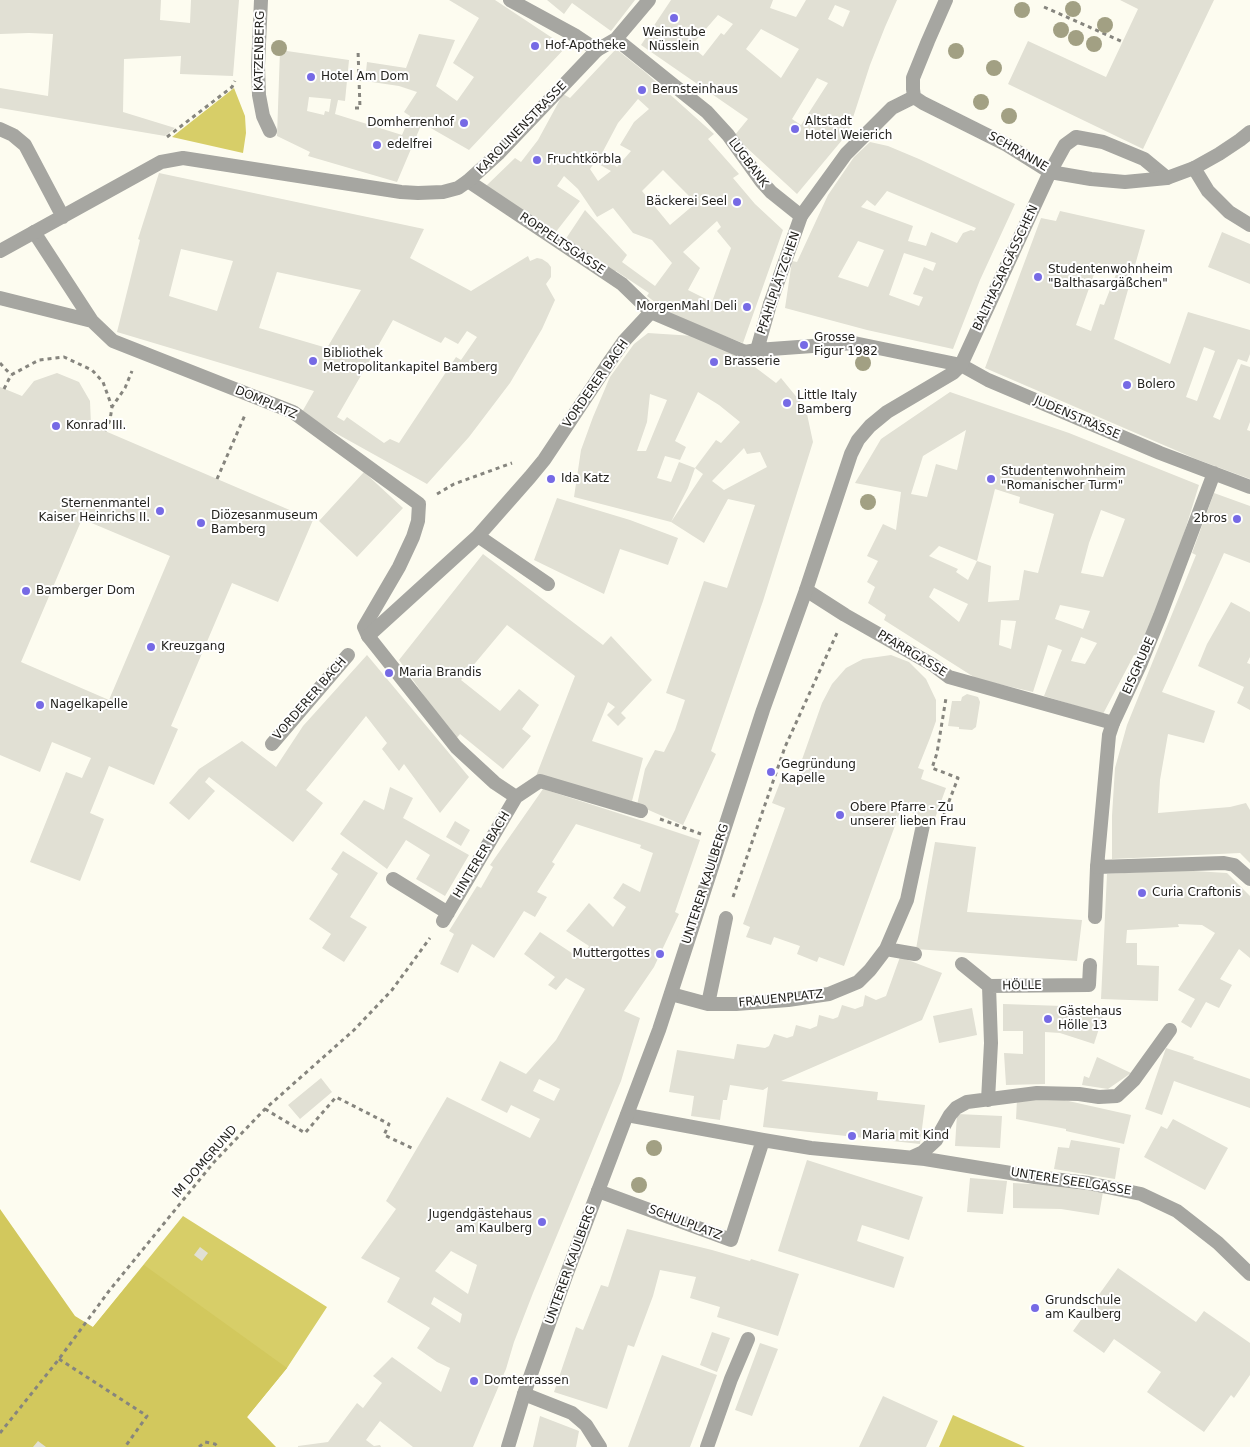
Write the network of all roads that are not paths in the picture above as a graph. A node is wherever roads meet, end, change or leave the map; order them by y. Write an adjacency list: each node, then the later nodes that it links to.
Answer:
1 (261, 0): 9 (street, KATZENBERG)
2 (510, 0): 6 (street)
3 (649, 0): 5 (street, KAROLINENSTRASSE)
4 (946, 0): 7 (street)
5 (616, 39): 6 (street, KAROLINENSTRASSE); 15 (street, LUGBANK)
6 (597, 50): 14 (street, KAROLINENSTRASSE)
7 (914, 97): 12 (street, SCHRANNE); 15 (street)
8 (0, 129): 16 (street)
9 (270, 130)
10 (1250, 132): 11 (street, SCHRANNE)
11 (1194, 168): 13 (street, SCHRANNE); 17 (street)
12 (1050, 172): 13 (street, SCHRANNE); 13 (street, BALTHASARGÄSSCHEN); 25 (street, BALTHASARGÄSSCHEN)
13 (1167, 178)
14 (468, 181): 16 (street, KAROLINENSTRASSE); 21 (street, ROPPELTSGASSE)
15 (801, 216): 23 (street, PFAHLPLÄTZCHEN)
16 (63, 217): 18 (street)
17 (1250, 225)
18 (34, 232): 19 (street); 22 (street, DOMPLATZ)
19 (0, 251)
20 (0, 298): 22 (street)
21 (652, 312): 23 (street); 28 (street, VORDERER BACH)
22 (92, 321): 31 (street, DOMPLATZ)
23 (751, 351): 24 (street, PFAHLPLÄTZCHEN)
24 (903, 353): 25 (street, JUDENSTRASSE)
25 (961, 365): 26 (street, JUDENSTRASSE); 30 (street, UNTERER KAULBERG)
26 (1214, 473): 27 (street, JUDENSTRASSE); 33 (street, EISGRUBE)
27 (1250, 487)
28 (478, 536): 29 (street); 31 (street, VORDERER BACH)
29 (548, 584)
30 (806, 590): 33 (street, PFARRGASSE); 48 (street, UNTERER KAULBERG)
31 (368, 636): 35 (street, HINTERER BACH)
32 (348, 655): 34 (street, VORDERER BACH)
33 (1113, 723): 38 (street, EISGRUBE)
34 (272, 744)
35 (516, 797): 36 (street, HINTERER BACH); 39 (street, HINTERER BACH)
36 (640, 812)
37 (923, 825): 43 (street, FRAUENPLATZ)
38 (1097, 867): 40 (street); 41 (street, EISGRUBE)
39 (393, 878)
40 (1250, 879)
41 (1095, 917)
42 (726, 918): 49 (street)
43 (886, 948): 44 (street); 49 (street, FRAUENPLATZ)
44 (915, 954)
45 (962, 964): 47 (street)
46 (1090, 965): 47 (street, HÖLLE)
47 (989, 986): 51 (street, HÖLLE)
48 (670, 994): 49 (street, FRAUENPLATZ); 52 (street, UNTERER KAULBERG)
49 (708, 1004)
50 (1170, 1030): 51 (street)
51 (988, 1100): 54 (street)
52 (628, 1115): 53 (street); 55 (street, UNTERER KAULBERG)
53 (763, 1140): 54 (street); 55 (street, SCHULPLATZ)
54 (919, 1158): 56 (street, UNTERE SEELGASSE)
55 (598, 1191): 58 (street, UNTERER KAULBERG)
56 (1250, 1274)
57 (748, 1339): 61 (street)
58 (524, 1394): 59 (street, UNTERER KAULBERG); 60 (street)
59 (508, 1447)
60 (600, 1447)
61 (707, 1447)

